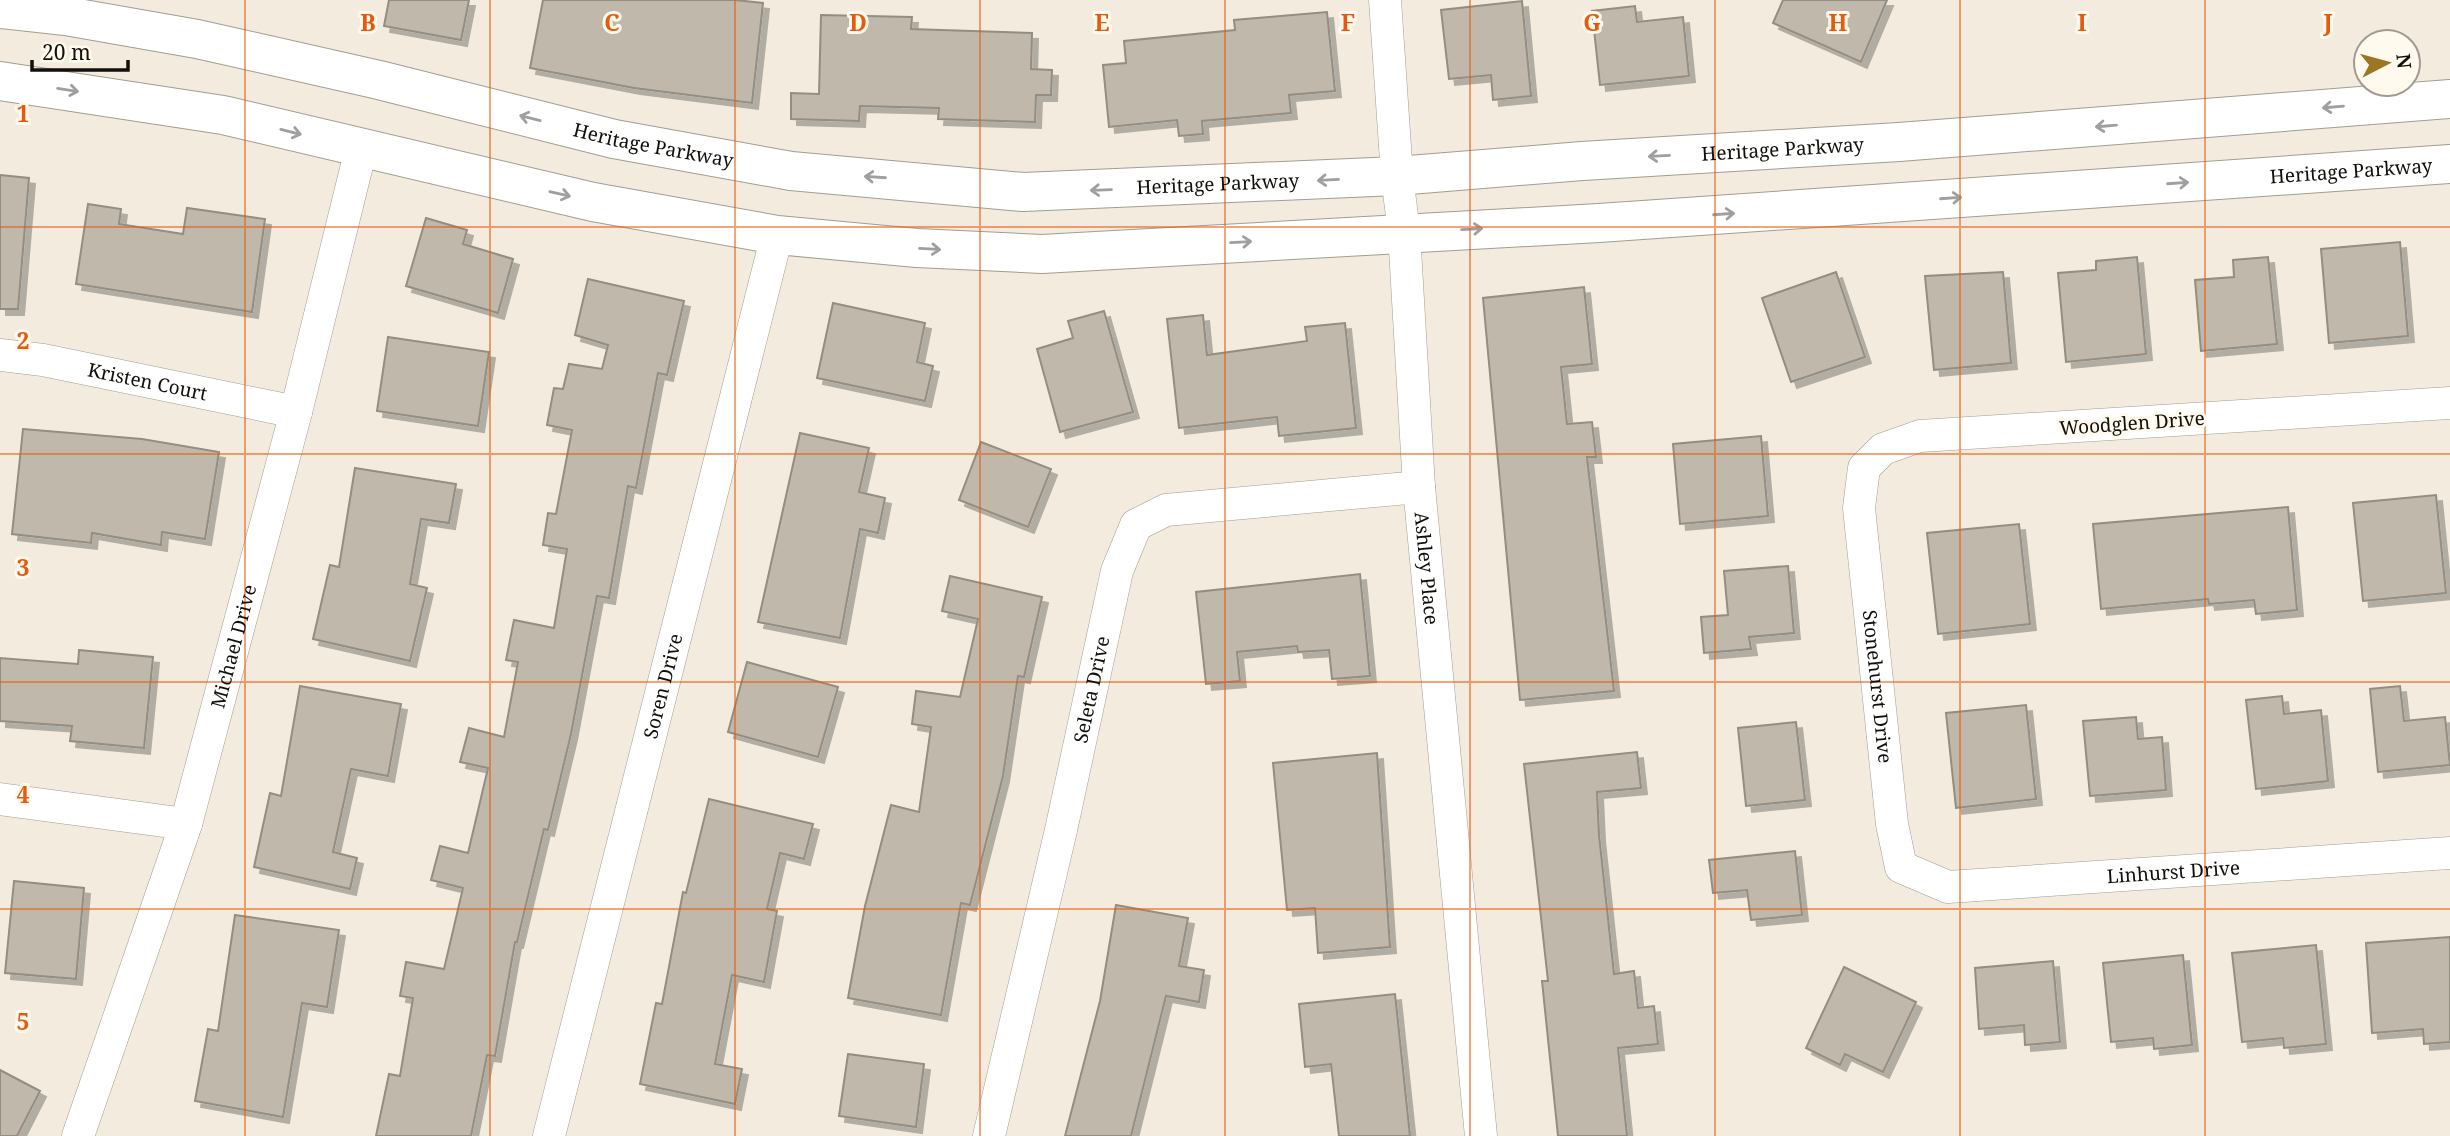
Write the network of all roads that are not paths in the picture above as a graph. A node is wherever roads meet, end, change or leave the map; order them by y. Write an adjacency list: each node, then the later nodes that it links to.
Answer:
1 (1385, 0): 7 (street, Ashley Place)
2 (0, 9): 7 (main road, Heritage Parkway, one-way to 2)
3 (0, 81): 5 (main road, Heritage Parkway, one-way to 5)
4 (2450, 99): 7 (main road, Heritage Parkway, one-way to 7)
5 (361, 149): 9 (main road, Heritage Parkway, one-way to 9); 12 (street, Michael Drive)
6 (2450, 164): 8 (main road, Heritage Parkway, one-way to 6)
7 (1397, 176): 8 (street, Ashley Place)
8 (1404, 232): 9 (main road, Heritage Parkway, one-way to 8); 13 (street, Ashley Place)
9 (777, 235): 20 (street, Soren Drive)
10 (0, 355): 12 (street, Kristen Court)
11 (2450, 403): 14 (street, Woodglen Drive)
12 (296, 412): 16 (street, Michael Drive)
13 (1419, 487): 21 (street, Seleta Drive); 22 (street, Ashley Place)
14 (1859, 508): 18 (street, Stonehurst Drive)
15 (0, 799): 16 (street)
16 (186, 824): 19 (street, Michael Drive)
17 (2450, 853): 18 (street, Linhurst Drive)
18 (1901, 867)
19 (78, 1136)
20 (549, 1136)
21 (989, 1136)
22 (1481, 1136)

